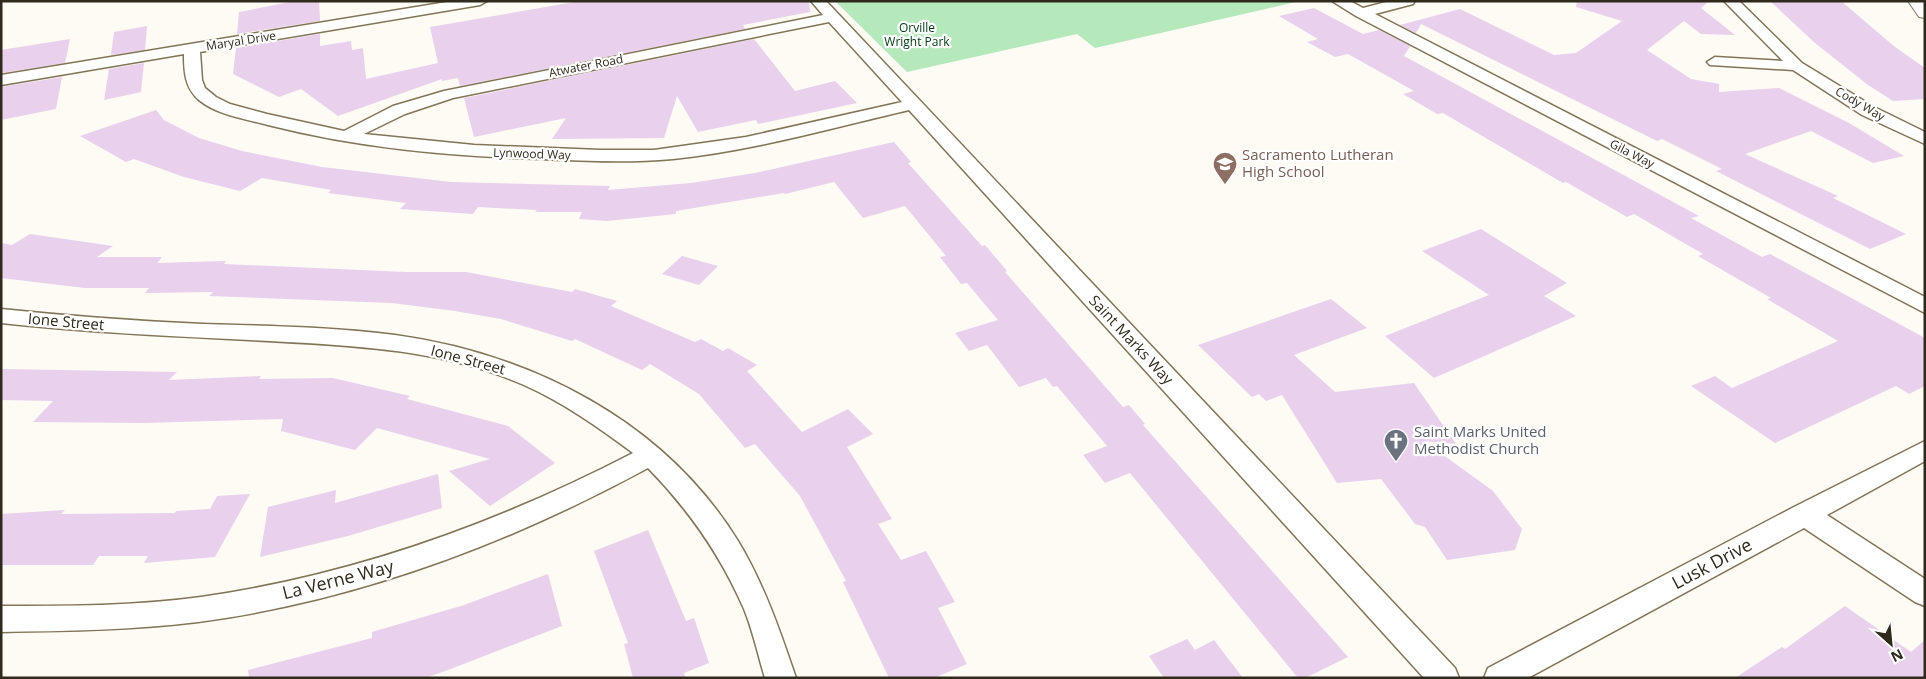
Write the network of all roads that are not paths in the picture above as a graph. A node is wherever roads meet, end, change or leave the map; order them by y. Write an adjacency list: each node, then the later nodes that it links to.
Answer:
1 (361, 1): 11 (street)
2 (480, 1): 11 (street, Maryal Drive)
3 (818, 1): 10 (street, Saint Marks Way)
4 (1339, 1): 8 (street, Gila Way)
5 (1408, 1): 8 (street)
6 (1731, 1): 14 (street, Cody Way)
7 (1916, 1): 9 (street)
8 (1360, 13): 19 (street, Gila Way)
9 (1925, 13)
10 (833, 17): 16 (street, Saint Marks Way); 17 (street, Atwater Road)
11 (364, 21): 12 (street, Maryal Drive)
12 (192, 49): 15 (street, Maryal Drive); 17 (street, Lynwood Way)
13 (1715, 62): 14 (street, Cody Way)
14 (1797, 66): 18 (street, Cody Way)
15 (1, 80)
16 (914, 104): 17 (street, Lynwood Way); 27 (street, Saint Marks Way)
17 (345, 137)
18 (1925, 139)
19 (1925, 306)
20 (1, 316): 22 (street, Ione Street)
21 (1925, 450): 23 (street, Lusk Drive)
22 (652, 454): 25 (street, La Verne Way); 26 (street, Ione Street)
23 (1804, 514): 24 (street); 28 (street, Lusk Drive)
24 (1925, 594)
25 (1, 619)
26 (780, 678)
27 (1444, 678)
28 (1499, 678)

